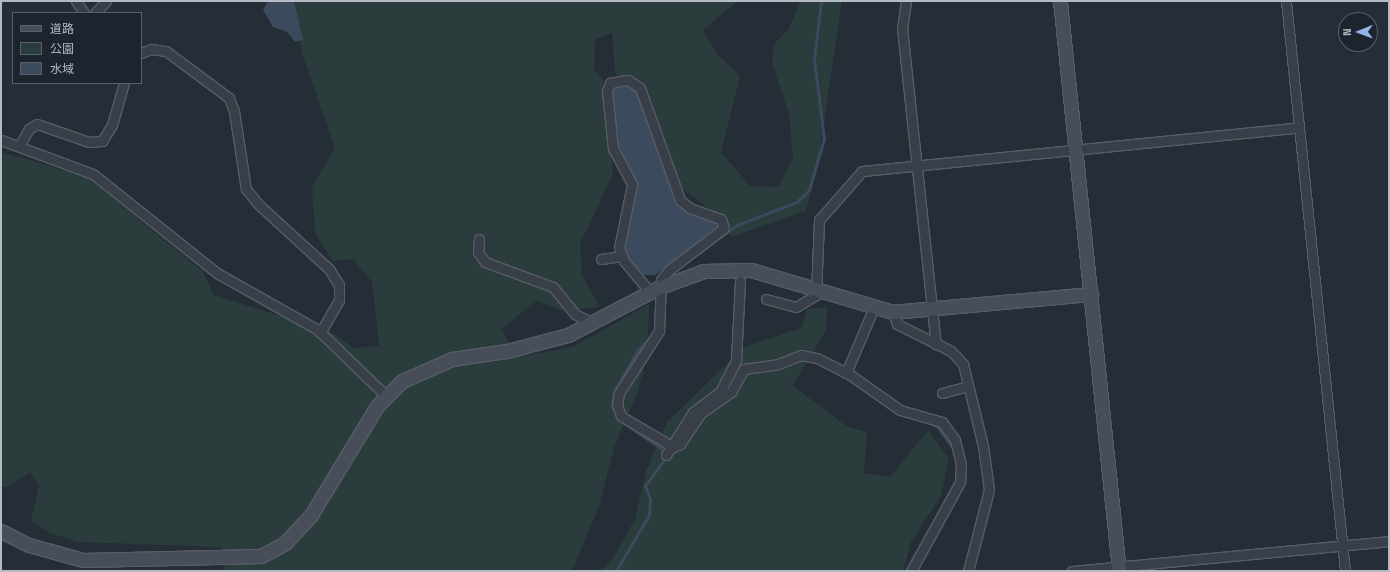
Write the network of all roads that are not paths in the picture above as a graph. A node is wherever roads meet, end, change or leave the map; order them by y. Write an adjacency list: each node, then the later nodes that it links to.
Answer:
1 (76, 1): 6 (street)
2 (106, 1): 7 (street)
3 (906, 1): 14 (street)
4 (1060, 1): 13 (street)
5 (1286, 1): 10 (street)
6 (83, 12)
7 (96, 12)
8 (142, 53): 27 (street)
9 (124, 84): 12 (street)
10 (1299, 127): 13 (street); 36 (street)
11 (1, 140): 12 (street)
12 (19, 146): 27 (street)
13 (1076, 150): 14 (street); 21 (street)
14 (918, 166): 19 (street); 24 (street)
15 (480, 239): 26 (street)
16 (622, 256): 17 (street); 20 (street); 20 (street)
17 (601, 259)
18 (740, 281): 33 (street)
19 (818, 288): 20 (street); 22 (street); 23 (street)
20 (655, 289): 26 (street); 33 (street)
21 (1090, 294): 24 (street); 37 (street)
22 (766, 300)
23 (874, 307): 25 (street); 29 (street)
24 (933, 311): 25 (street); 28 (street)
25 (893, 312): 28 (street)
26 (591, 322): 32 (street)
27 (320, 333): 32 (street)
28 (936, 344): 30 (street)
29 (846, 373): 33 (street); 38 (street)
30 (968, 386): 31 (street); 39 (street)
31 (942, 393)
32 (386, 395): 34 (street)
33 (668, 451)
34 (1, 531)
35 (1389, 541): 36 (street)
36 (1343, 546): 37 (street); 41 (street)
37 (1119, 569): 40 (street)
38 (911, 571)
39 (968, 571)
40 (1072, 571)
41 (1345, 571)

